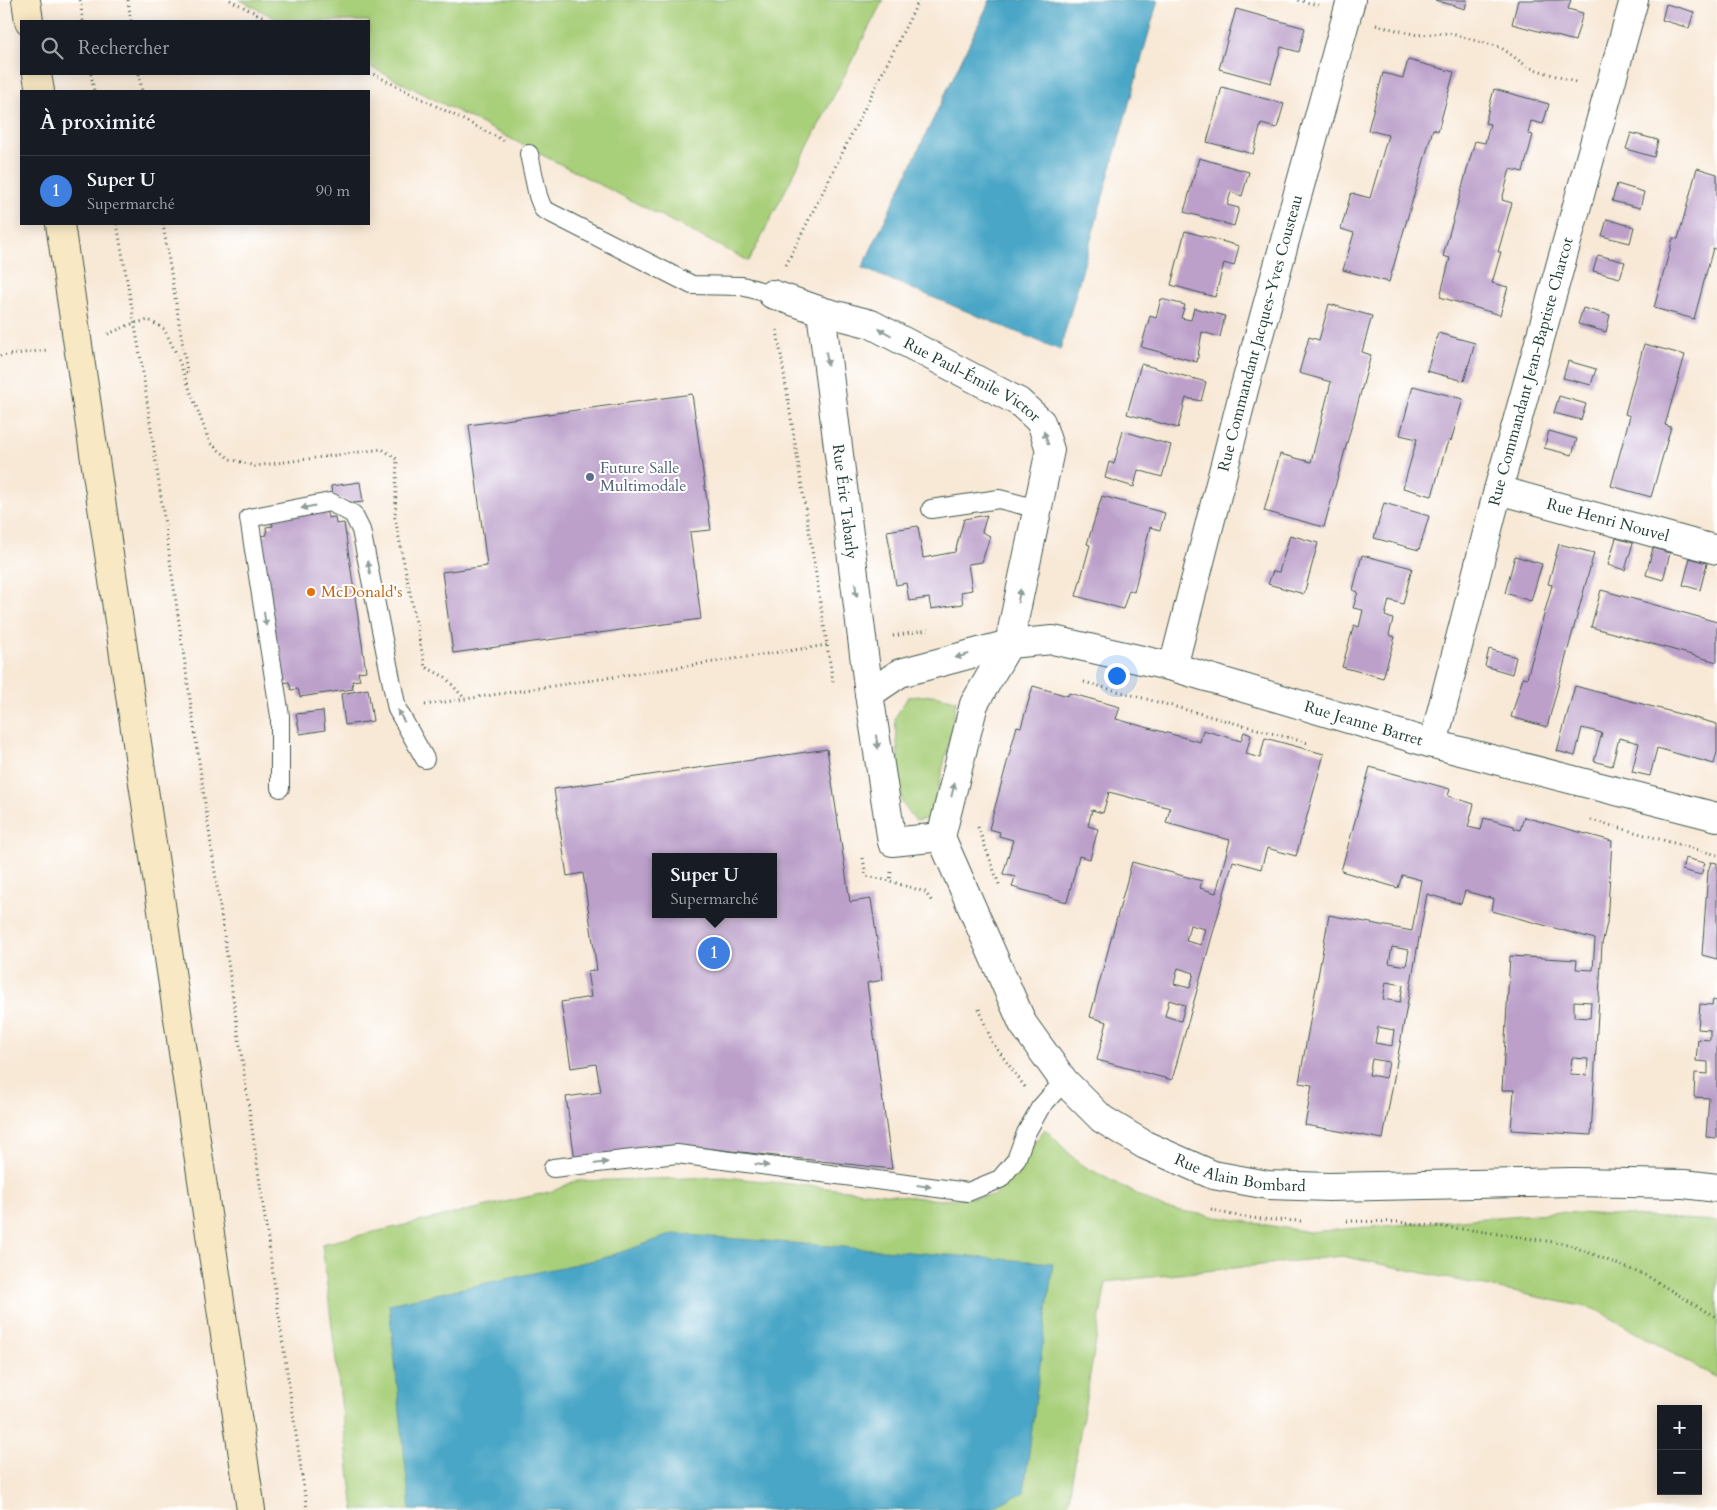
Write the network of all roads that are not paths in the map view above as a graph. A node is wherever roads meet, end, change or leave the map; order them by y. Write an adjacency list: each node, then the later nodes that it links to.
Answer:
1 (26, 0): 4 (main road)
2 (1634, 0): 11 (street, Rue Commandant Jean-Baptiste Charcot)
3 (1349, 7): 16 (street, Rue Commandant Jacques-Yves Cousteau)
4 (30, 20)
5 (37, 75): 6 (main road)
6 (40, 90)
7 (530, 154): 9 (lane)
8 (60, 225): 26 (main road)
9 (772, 294): 10 (street, Rue Paul-Émile Victor)
10 (821, 311): 13 (street, Rue Paul-Émile Victor, one-way to 10); 17 (street, Rue Éric Tabarly, one-way to 17)
11 (1498, 490): 14 (street, Rue Henri Nouvel); 18 (street, Rue Commandant Jean-Baptiste Charcot)
12 (931, 509): 13 (lane)
13 (1038, 509): 15 (street, Rue Paul-Émile Victor, one-way to 13)
14 (1717, 550)
15 (1009, 644): 16 (street, Rue Jeanne Barret); 17 (street, Rue Jeanne Barret, one-way to 17); 22 (street, Rue Paul-Émile Victor, one-way to 15)
16 (1173, 667): 18 (street, Rue Jeanne Barret)
17 (870, 694): 22 (street, Rue Éric Tabarly, one-way to 22)
18 (1433, 744): 21 (street, Rue Jeanne Barret)
19 (425, 759): 20 (lane, one-way to 20)
20 (280, 788)
21 (1717, 817)
22 (941, 838): 23 (street, Rue Alain Bombard)
23 (1064, 1081): 24 (lane, one-way to 23); 25 (street, Rue Alain Bombard)
24 (553, 1168)
25 (1717, 1188)
26 (251, 1510)

